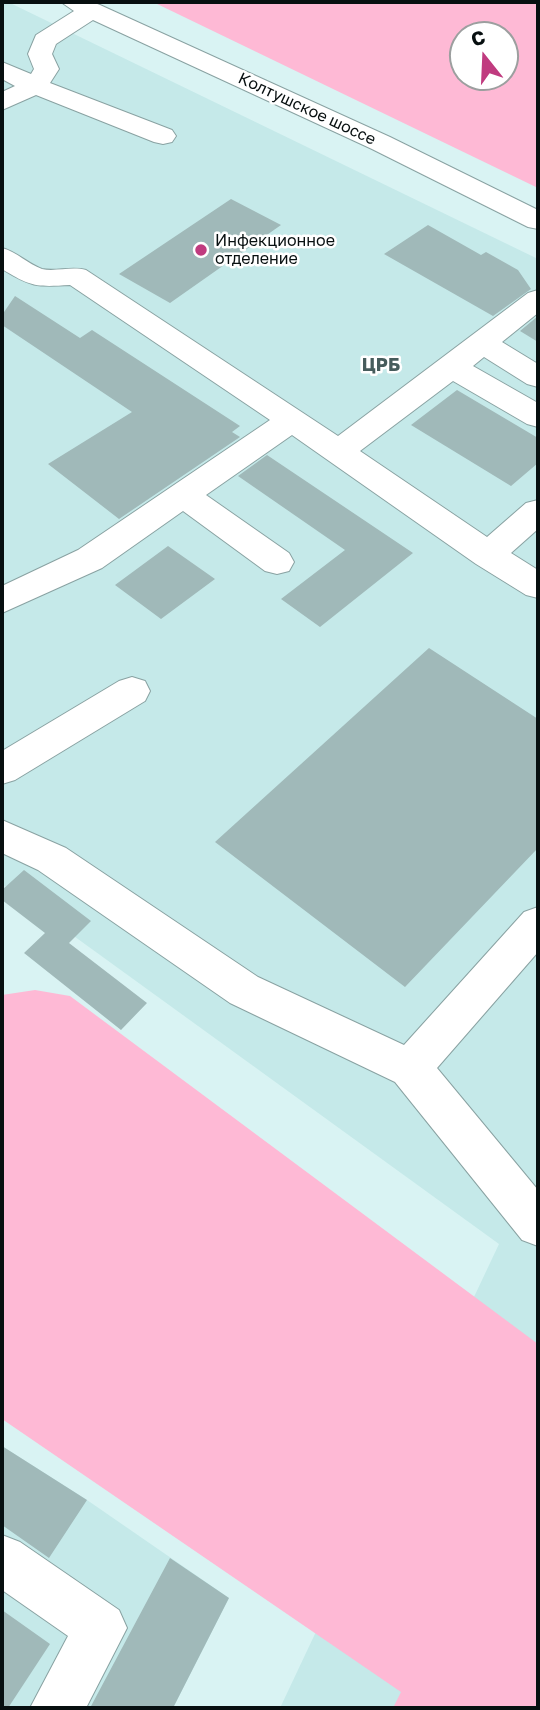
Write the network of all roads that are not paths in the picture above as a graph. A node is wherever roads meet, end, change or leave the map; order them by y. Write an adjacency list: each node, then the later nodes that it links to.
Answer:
1 (83, 6): 3 (street); 6 (street, Колтушское шоссе)
2 (2, 69): 3 (street)
3 (35, 86): 4 (street); 5 (street)
4 (2, 102)
5 (163, 136)
6 (538, 220)
7 (2, 257): 13 (street)
8 (538, 299): 9 (street)
9 (482, 343): 10 (street); 11 (street)
10 (452, 367): 12 (street); 14 (street)
11 (538, 377)
12 (538, 417)
13 (292, 420): 14 (street); 15 (street)
14 (338, 452): 17 (street)
15 (184, 495): 18 (street); 20 (street)
16 (538, 512): 17 (street)
17 (488, 555): 19 (street)
18 (277, 562)
19 (538, 586)
20 (2, 600)
21 (132, 691): 22 (street)
22 (2, 769)
23 (2, 836): 25 (street)
24 (538, 923): 25 (street)
25 (410, 1068): 26 (street)
26 (538, 1224)
27 (2, 1560): 28 (street)
28 (57, 1708)

